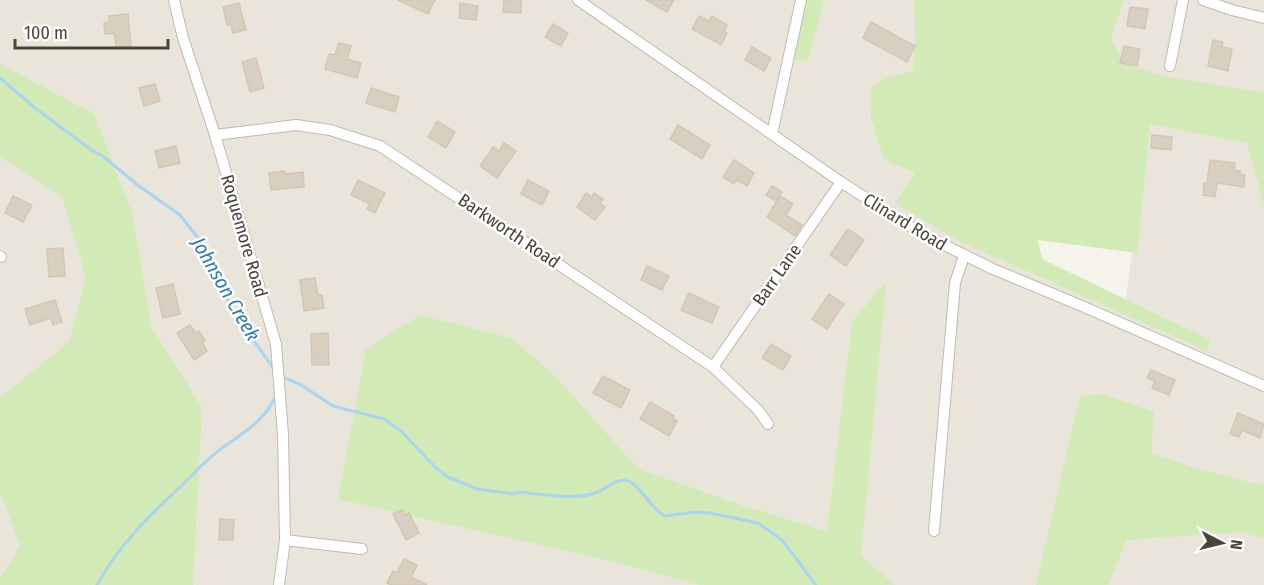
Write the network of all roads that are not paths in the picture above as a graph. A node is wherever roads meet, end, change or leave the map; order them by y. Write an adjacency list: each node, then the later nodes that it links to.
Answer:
1 (174, 0): 9 (street, Roquemore Road)
2 (578, 0): 8 (street, Clinard Road)
3 (801, 0): 8 (street)
4 (1183, 0): 7 (street)
5 (1203, 0): 6 (street)
6 (1264, 18)
7 (1170, 66)
8 (772, 134): 10 (street, Clinard Road)
9 (215, 135): 12 (street, Barkworth Road); 16 (street, Roquemore Road)
10 (841, 183): 11 (street, Clinard Road); 12 (street, Barr Lane)
11 (964, 256): 13 (street, Clinard Road); 15 (street)
12 (713, 367): 14 (street, Barkworth Road)
13 (1264, 387)
14 (768, 424)
15 (934, 531)
16 (285, 540): 17 (street); 18 (street, Roquemore Road)
17 (362, 549)
18 (279, 585)

